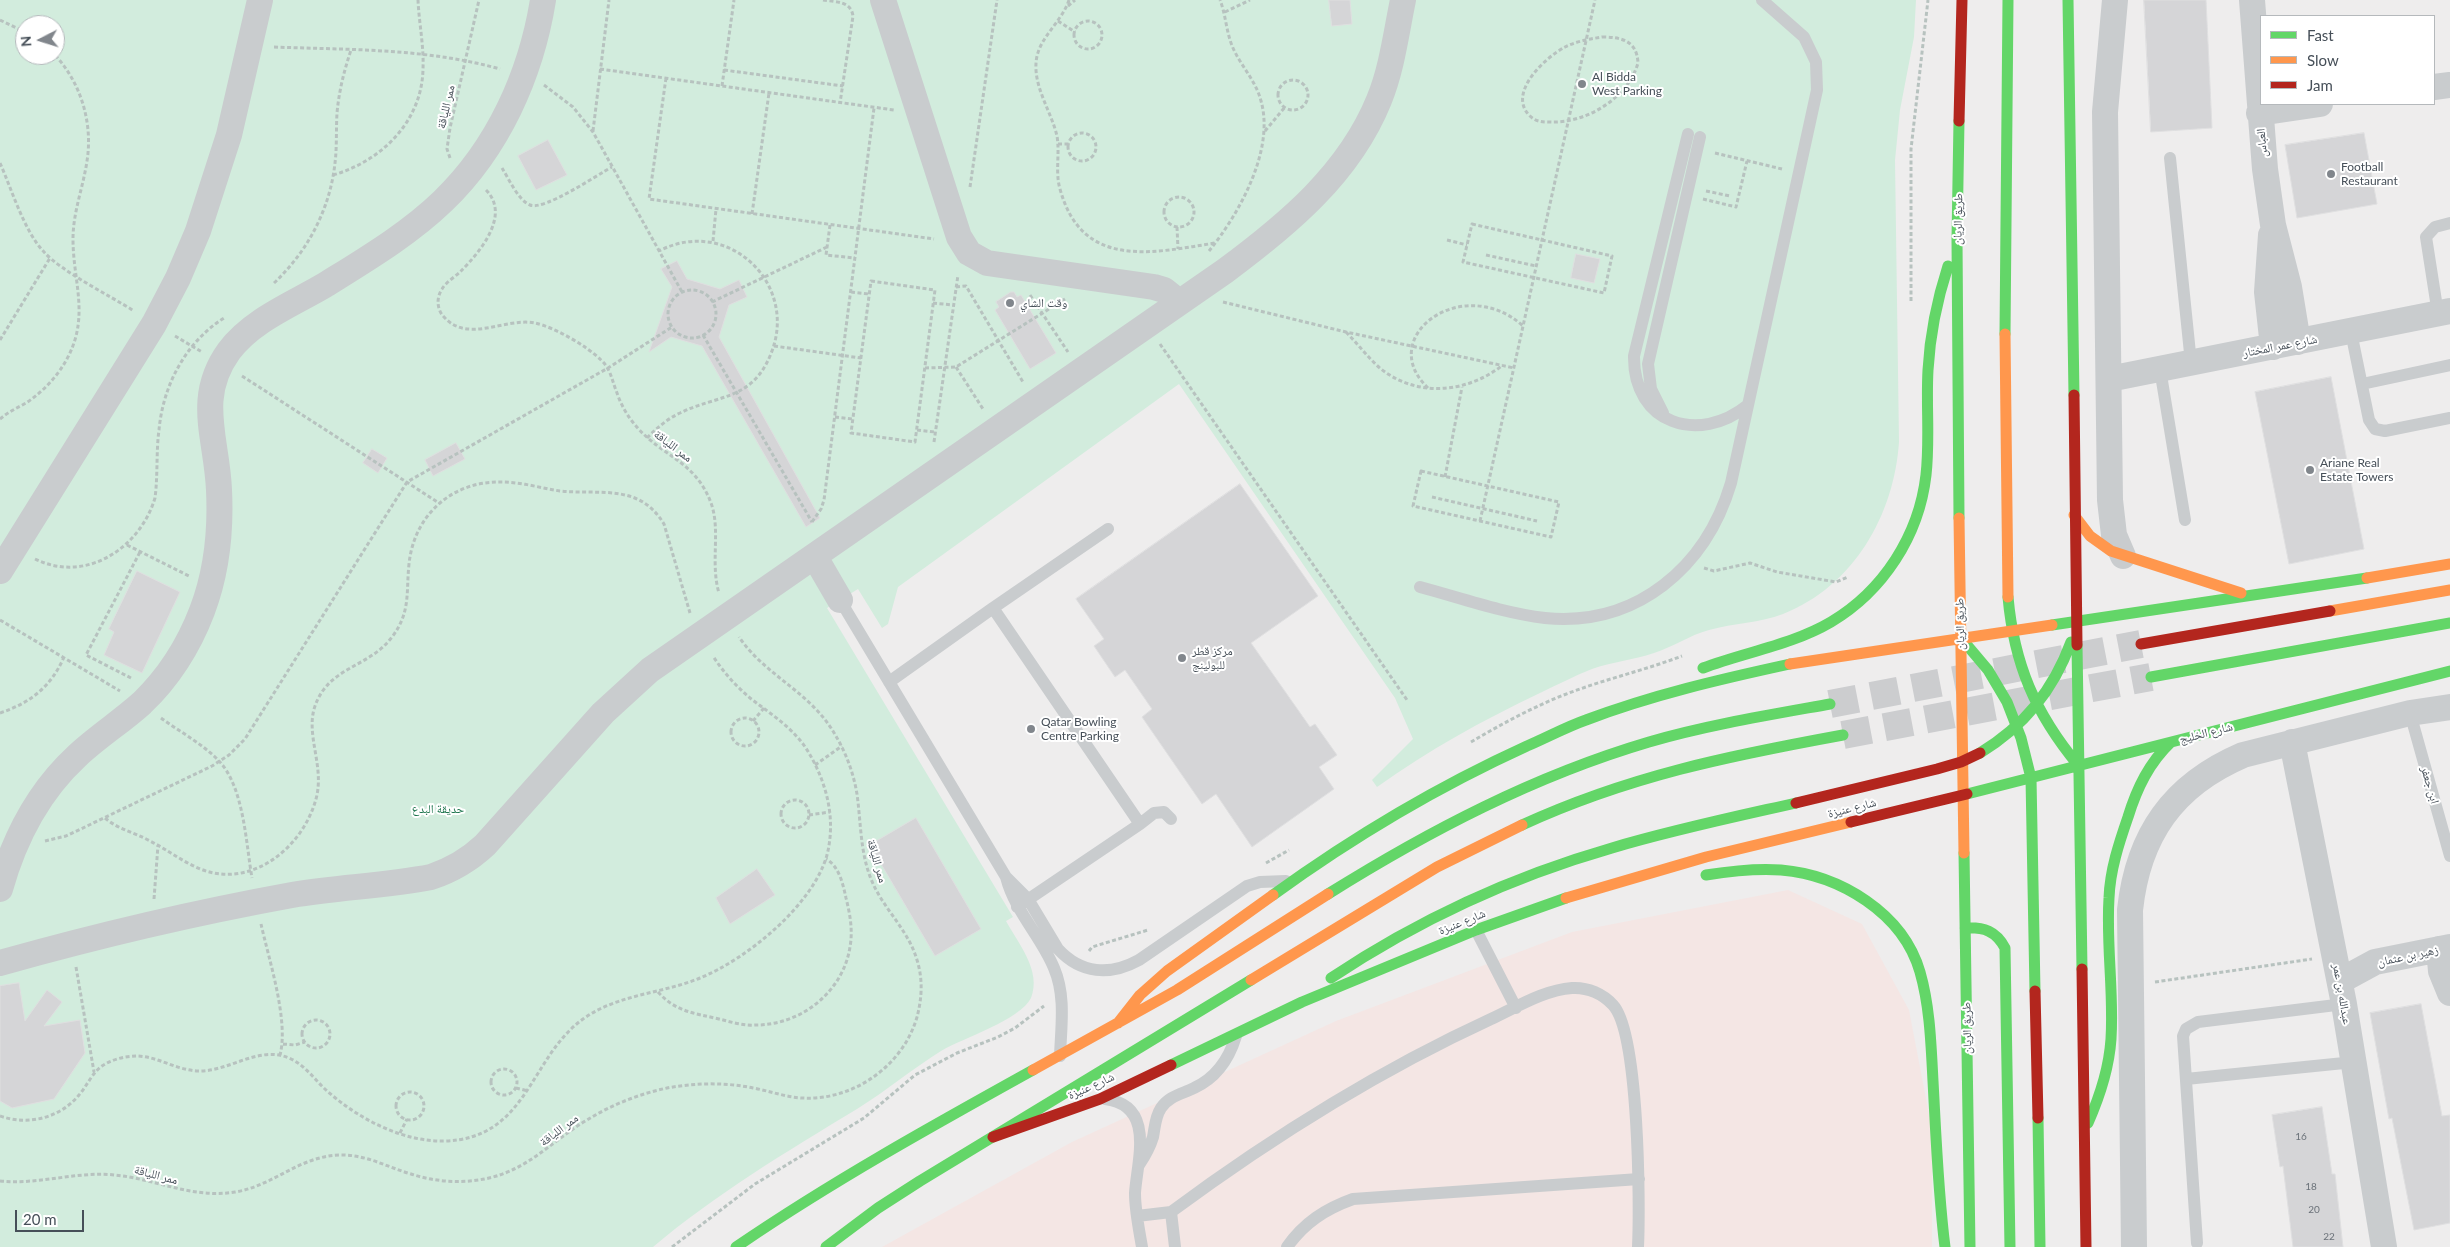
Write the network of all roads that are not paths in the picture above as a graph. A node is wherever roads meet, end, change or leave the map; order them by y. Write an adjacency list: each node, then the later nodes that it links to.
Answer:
1 (260, 0): 36 (street)
2 (542, 0): 69 (street)
3 (883, 0): 19 (street)
4 (1403, 0): 19 (street)
5 (1762, 0): 28 (lane)
6 (1962, 0): 18 (main road, طريق الريان)
7 (2008, 0): 44 (main road)
8 (2068, 0): 30 (main road)
9 (2115, 0): 26 (street)
10 (2252, 0): 14 (street, العباس)
11 (2450, 85): 12 (street)
12 (2435, 87)
13 (2313, 105): 14 (street)
14 (2259, 113): 22 (street, العباس)
15 (1694, 135): 28 (lane)
16 (2170, 158): 23 (lane)
17 (2450, 223): 20 (lane)
18 (1957, 239): 45 (main road, طريق الريان); 50 (main road)
19 (1185, 298): 33 (street)
20 (2444, 312): 21 (street, شارع عمر المختار)
21 (2352, 332): 22 (street, شارع عمر المختار); 27 (lane)
22 (2286, 345): 23 (street, شارع عمر المختار)
23 (2191, 363): 25 (street, شارع عمر المختار)
24 (2450, 365): 27 (lane)
25 (2160, 369): 26 (street, شارع عمر المختار); 31 (lane)
26 (2109, 379): 34 (street)
27 (2362, 384): 29 (lane)
28 (1748, 405): 37 (lane)
29 (2450, 418)
30 (2074, 515): 34 (main road); 42 (main road)
31 (2185, 520)
32 (1108, 529): 41 (lane)
33 (821, 553): 40 (street); 77 (street)
34 (2123, 556): 39 (main road)
35 (2450, 564): 39 (main road)
36 (0, 571)
37 (1420, 586)
38 (2450, 590): 46 (main road)
39 (2249, 595): 42 (main road)
40 (840, 600): 49 (lane)
41 (993, 608): 49 (lane); 64 (lane)
42 (2076, 621): 44 (main road); 52 (main road); 60 (main road)
43 (2450, 623): 48 (main road)
44 (2012, 631): 45 (main road); 52 (main road)
45 (1960, 638): 50 (main road); 55 (main road); 59 (main road, طريق الريان)
46 (2141, 644)
47 (2450, 671): 57 (main road, شارع الخليج)
48 (2151, 677)
49 (889, 682): 66 (lane)
50 (1642, 700): 68 (main road)
51 (1830, 704): 82 (main road)
52 (2038, 707): 55 (main road); 60 (main road)
53 (2450, 707): 54 (street)
54 (2410, 713): 58 (street); 65 (lane, ابن جعفر)
55 (2018, 727): 59 (main road); 61 (main road)
56 (1843, 735): 89 (main road, شارع عنيزة)
57 (2171, 742): 60 (main road, شارع الخليج); 88 (main road)
58 (2292, 742): 78 (street, عبدالله بن عمر); 106 (street)
59 (1962, 762): 62 (main road, طريق الريان); 80 (main road)
60 (2078, 765): 61 (main road, شارع الخليج); 88 (main road)
61 (2030, 778): 62 (main road, شارع الخليج); 104 (main road)
62 (1963, 794): 70 (main road, شارع عنيزة); 74 (main road, طريق الريان)
63 (1171, 819): 64 (lane)
64 (1140, 824): 72 (lane)
65 (2450, 856)
66 (1006, 878): 72 (lane); 73 (lane)
67 (1690, 879): 101 (main road)
68 (1290, 882): 72 (lane); 82 (main road)
69 (0, 889)
70 (1588, 890): 71 (main road); 75 (main road, شارع عنيزة)
71 (1636, 890)
72 (1028, 899): 73 (lane)
73 (1017, 907): 84 (lane)
74 (1965, 928): 102 (main road, طريق الريان); 103 (main road)
75 (1476, 930): 80 (main road, شارع عنيزة); 81 (lane)
76 (2444, 948): 78 (street, زهير بن عثمان); 79 (street)
77 (0, 963)
78 (2342, 992): 85 (street, عبدالله بن عمر); 86 (lane)
79 (2450, 994)
80 (1302, 1002): 83 (main road, شارع عنيزة)
81 (1516, 1008): 91 (lane); 92 (lane)
82 (1118, 1023): 84 (main road)
83 (1237, 1031): 87 (main road, شارع عنيزة); 90 (lane)
84 (1060, 1056): 95 (main road)
85 (2354, 1062): 86 (lane); 107 (street, عبدالله بن عمر)
86 (2186, 1079): 94 (lane)
87 (1100, 1099): 89 (main road, شارع عنيزة); 90 (lane)
88 (2084, 1132): 105 (main road)
89 (993, 1137): 96 (main road, شارع عنيزة)
90 (1140, 1165): 93 (lane)
91 (1639, 1179): 99 (lane); 100 (lane)
92 (1171, 1212): 93 (lane); 98 (lane)
93 (1137, 1216): 97 (lane)
94 (2197, 1243)
95 (736, 1247)
96 (826, 1247)
97 (1142, 1247)
98 (1175, 1247)
99 (1288, 1247)
100 (1638, 1247)
101 (1945, 1247)
102 (1970, 1247)
103 (2010, 1247)
104 (2040, 1247)
105 (2086, 1247)
106 (2134, 1247)
107 (2384, 1247)

